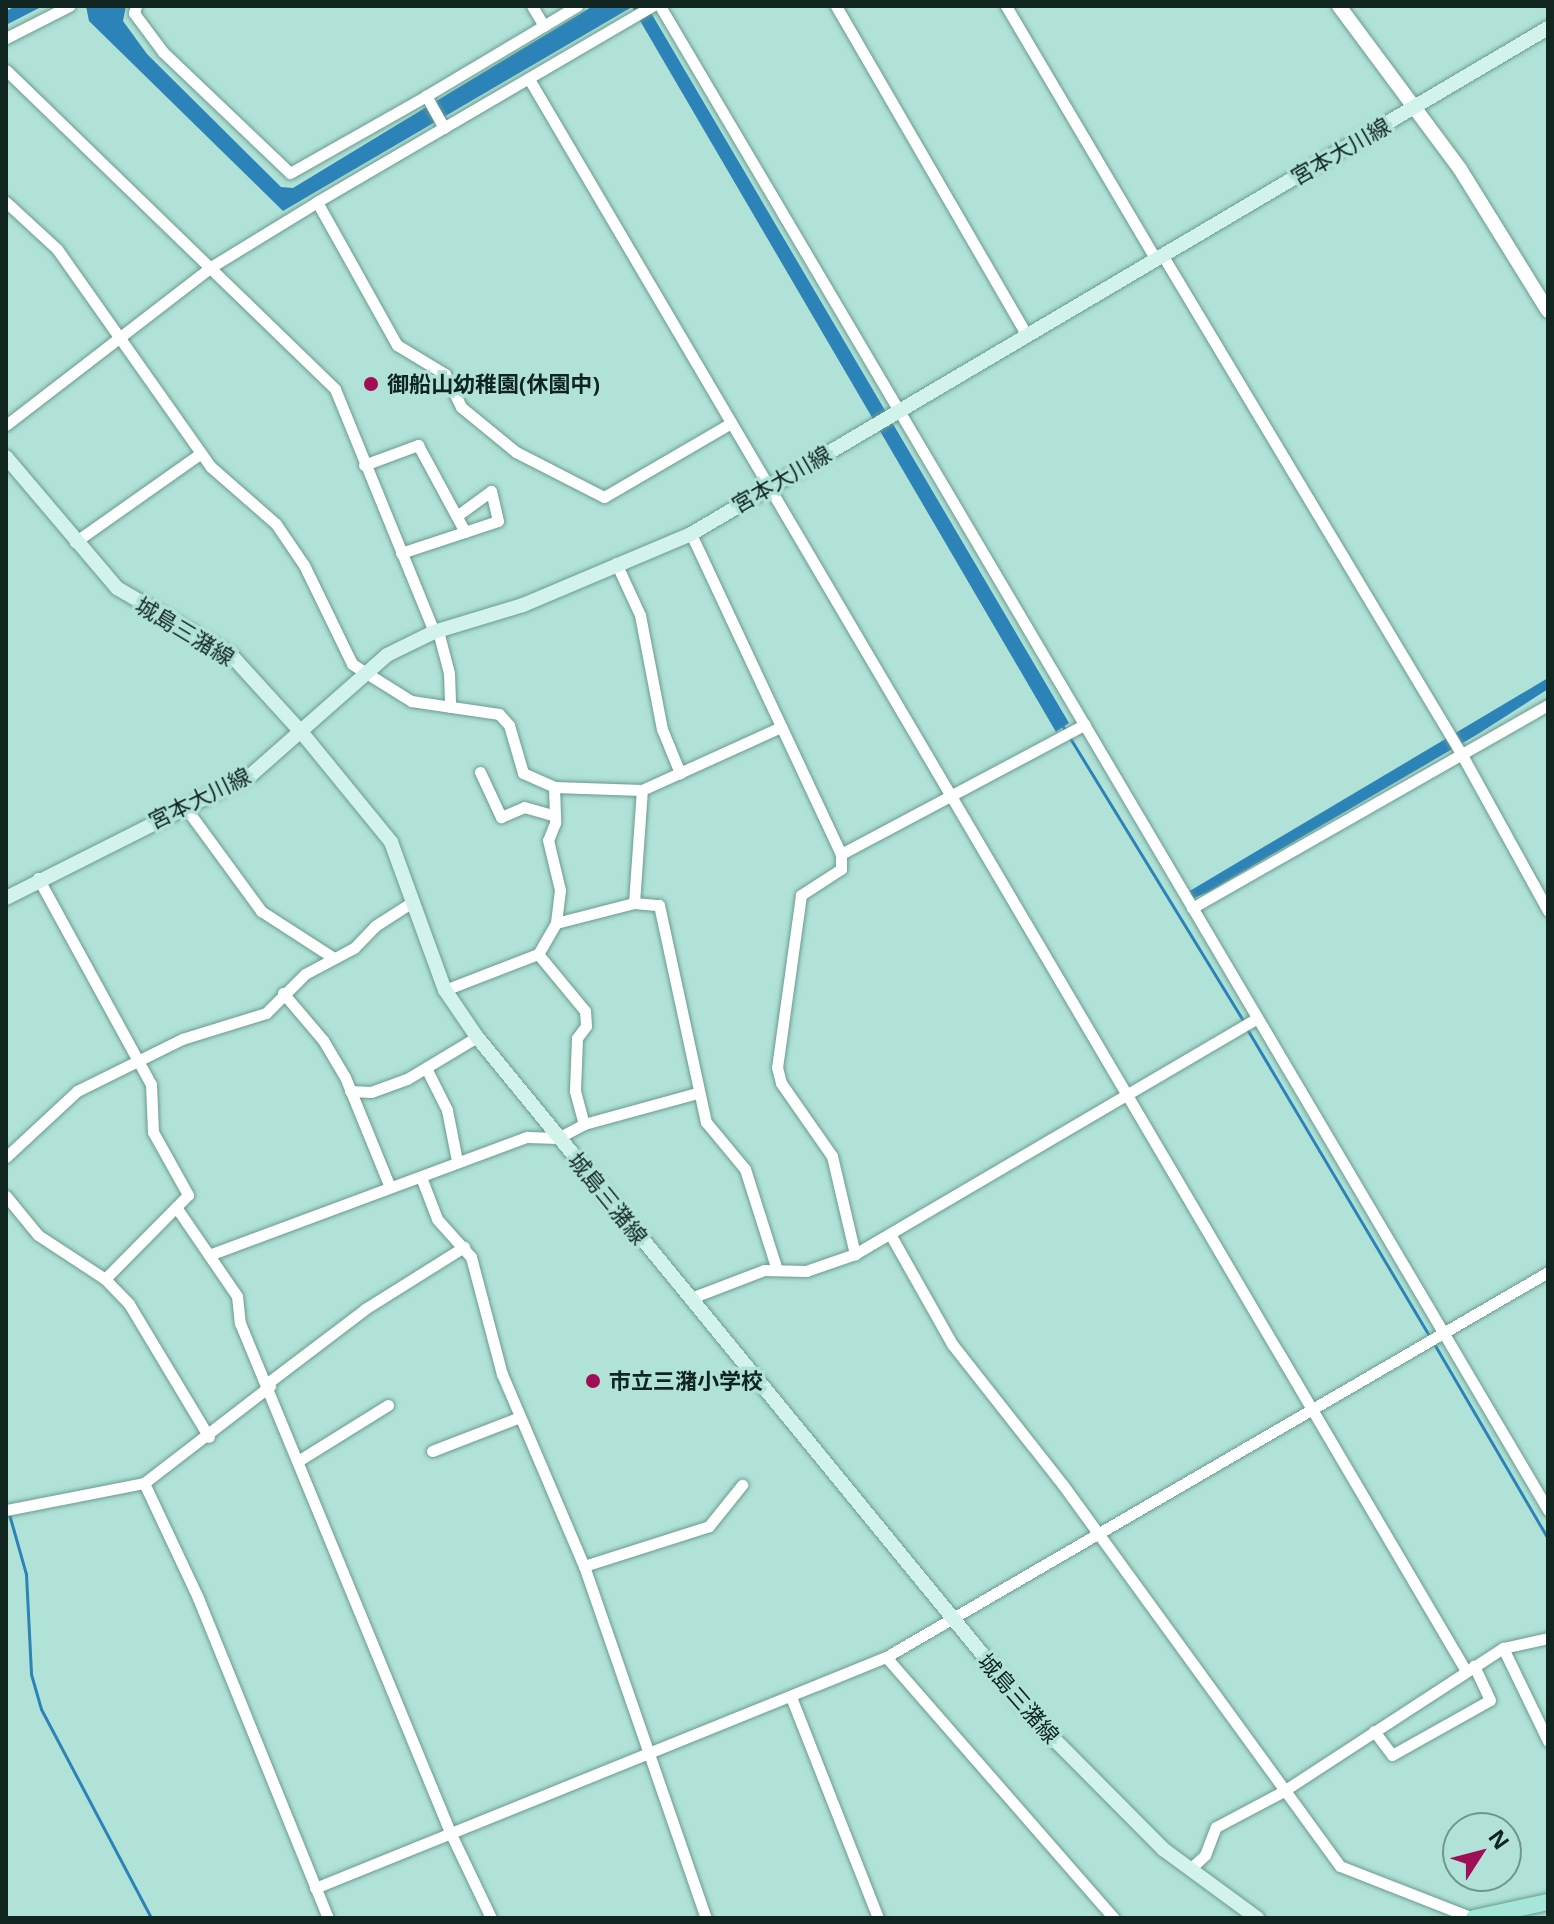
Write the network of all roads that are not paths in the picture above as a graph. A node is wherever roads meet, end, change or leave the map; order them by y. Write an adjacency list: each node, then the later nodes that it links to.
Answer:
1 (69, 6): 12 (street)
2 (136, 6): 15 (street)
3 (532, 6): 10 (street)
4 (577, 6): 10 (street)
5 (651, 6): 14 (street)
6 (660, 6): 25 (street)
7 (836, 6): 24 (street)
8 (1006, 6): 20 (street)
9 (1339, 6): 16 (street)
10 (544, 26): 15 (street)
11 (1548, 28): 16 (main road, 宮本大川線)
12 (6, 38)
13 (6, 70): 21 (street)
14 (529, 79): 17 (street); 26 (street)
15 (428, 99): 17 (street)
16 (1415, 107): 20 (main road, 宮本大川線); 22 (street)
17 (442, 123): 19 (street)
18 (6, 202): 23 (street)
19 (317, 202): 21 (street); 26 (street)
20 (1160, 258): 24 (main road, 宮本大川線); 45 (street)
21 (211, 267): 23 (street); 30 (street)
22 (1548, 311)
23 (119, 336): 27 (street); 28 (street)
24 (1027, 336): 25 (main road, 宮本大川線)
25 (897, 411): 31 (main road, 宮本大川線); 42 (street)
26 (731, 423): 31 (street)
27 (6, 425)
28 (201, 453): 35 (street); 39 (street)
29 (6, 457): 35 (main road, 城島三潴線)
30 (364, 465): 32 (street); 36 (street)
31 (770, 487): 34 (main road, 宮本大川線); 50 (street)
32 (458, 515): 33 (street); 33 (street)
33 (465, 532): 36 (street)
34 (691, 534): 37 (main road, 宮本大川線); 43 (street)
35 (75, 542): 44 (main road, 城島三潴線)
36 (401, 553): 38 (street)
37 (616, 563): 38 (main road, 宮本大川線); 47 (street)
38 (436, 631): 39 (main road, 宮本大川線); 41 (street)
39 (368, 673): 41 (street); 44 (main road, 宮本大川線)
40 (1548, 705): 45 (street)
41 (450, 707): 48 (street)
42 (1085, 724): 50 (street); 57 (street)
43 (781, 727): 47 (street); 53 (street)
44 (303, 734): 51 (main road, 宮本大川線); 56 (main road, 城島三潴線)
45 (1459, 753): 57 (street); 59 (street)
46 (480, 772): 52 (street)
47 (680, 773): 49 (street)
48 (554, 787): 49 (street); 52 (street)
49 (642, 790): 58 (street)
50 (952, 797): 53 (street); 71 (street)
51 (185, 807): 54 (main road, 宮本大川線); 62 (street)
52 (555, 816): 60 (street)
53 (841, 854): 82 (street)
54 (38, 878): 55 (main road, 宮本大川線); 67 (street)
55 (6, 898)
56 (414, 901): 62 (street); 63 (main road, 城島三潴線)
57 (1188, 901): 65 (street)
58 (634, 903): 60 (street); 70 (street)
59 (1548, 911)
60 (556, 923): 61 (street)
61 (538, 954): 63 (street); 72 (street)
62 (332, 957): 64 (street)
63 (445, 990): 66 (main road, 城島三潴線)
64 (283, 993): 67 (street); 69 (street)
65 (1255, 1019): 71 (street); 88 (street)
66 (477, 1037): 68 (street); 73 (main road, 城島三潴線)
67 (138, 1059): 74 (street); 79 (street)
68 (426, 1068): 69 (street); 75 (street)
69 (350, 1091): 77 (street)
70 (697, 1093): 72 (street); 84 (street)
71 (1127, 1094): 80 (street); 91 (street)
72 (584, 1124): 73 (street)
73 (558, 1138): 75 (street); 87 (main road, 城島三潴線)
74 (6, 1157)
75 (457, 1161): 76 (street)
76 (421, 1177): 77 (street); 81 (street)
77 (390, 1187): 83 (street)
78 (6, 1196): 86 (street)
79 (176, 1207): 83 (street); 86 (street)
80 (890, 1234): 82 (street); 100 (street)
81 (464, 1247): 89 (street); 92 (street)
82 (855, 1254): 84 (street)
83 (209, 1255): 89 (street)
84 (777, 1270): 87 (street)
85 (1548, 1272): 88 (street)
86 (105, 1279): 93 (street)
87 (691, 1298): 102 (main road, 城島三潴線)
88 (1444, 1334): 91 (street); 99 (street)
89 (269, 1384): 93 (street); 95 (street)
90 (388, 1405): 95 (street)
91 (1313, 1410): 100 (street); 106 (street)
92 (520, 1417): 94 (street); 101 (street)
93 (209, 1437): 96 (street)
94 (432, 1451)
95 (298, 1461): 112 (street)
96 (144, 1483): 98 (street); 114 (street)
97 (742, 1485): 101 (street)
98 (6, 1510)
99 (1548, 1510)
100 (1099, 1537): 102 (street); 111 (street)
101 (584, 1566): 110 (street)
102 (953, 1621): 105 (street); 113 (main road, 城島三潴線)
103 (1548, 1638): 104 (street)
104 (1503, 1648): 106 (street); 109 (street)
105 (886, 1657): 107 (street); 121 (street)
106 (1470, 1669): 108 (street); 108 (street)
107 (791, 1697): 110 (street); 120 (street)
108 (1374, 1731): 111 (street)
109 (1548, 1741)
110 (648, 1754): 112 (street); 119 (street)
111 (1282, 1792): 113 (street); 123 (street)
112 (450, 1832): 114 (street); 118 (street)
113 (1190, 1869): 122 (main road, 城島三潴線)
114 (315, 1888): 117 (street)
115 (1548, 1902): 116 (main road)
116 (1498, 1916): 123 (main road)
117 (328, 1918)
118 (491, 1918)
119 (706, 1918)
120 (878, 1918)
121 (1114, 1918)
122 (1257, 1918)
123 (1474, 1918)

